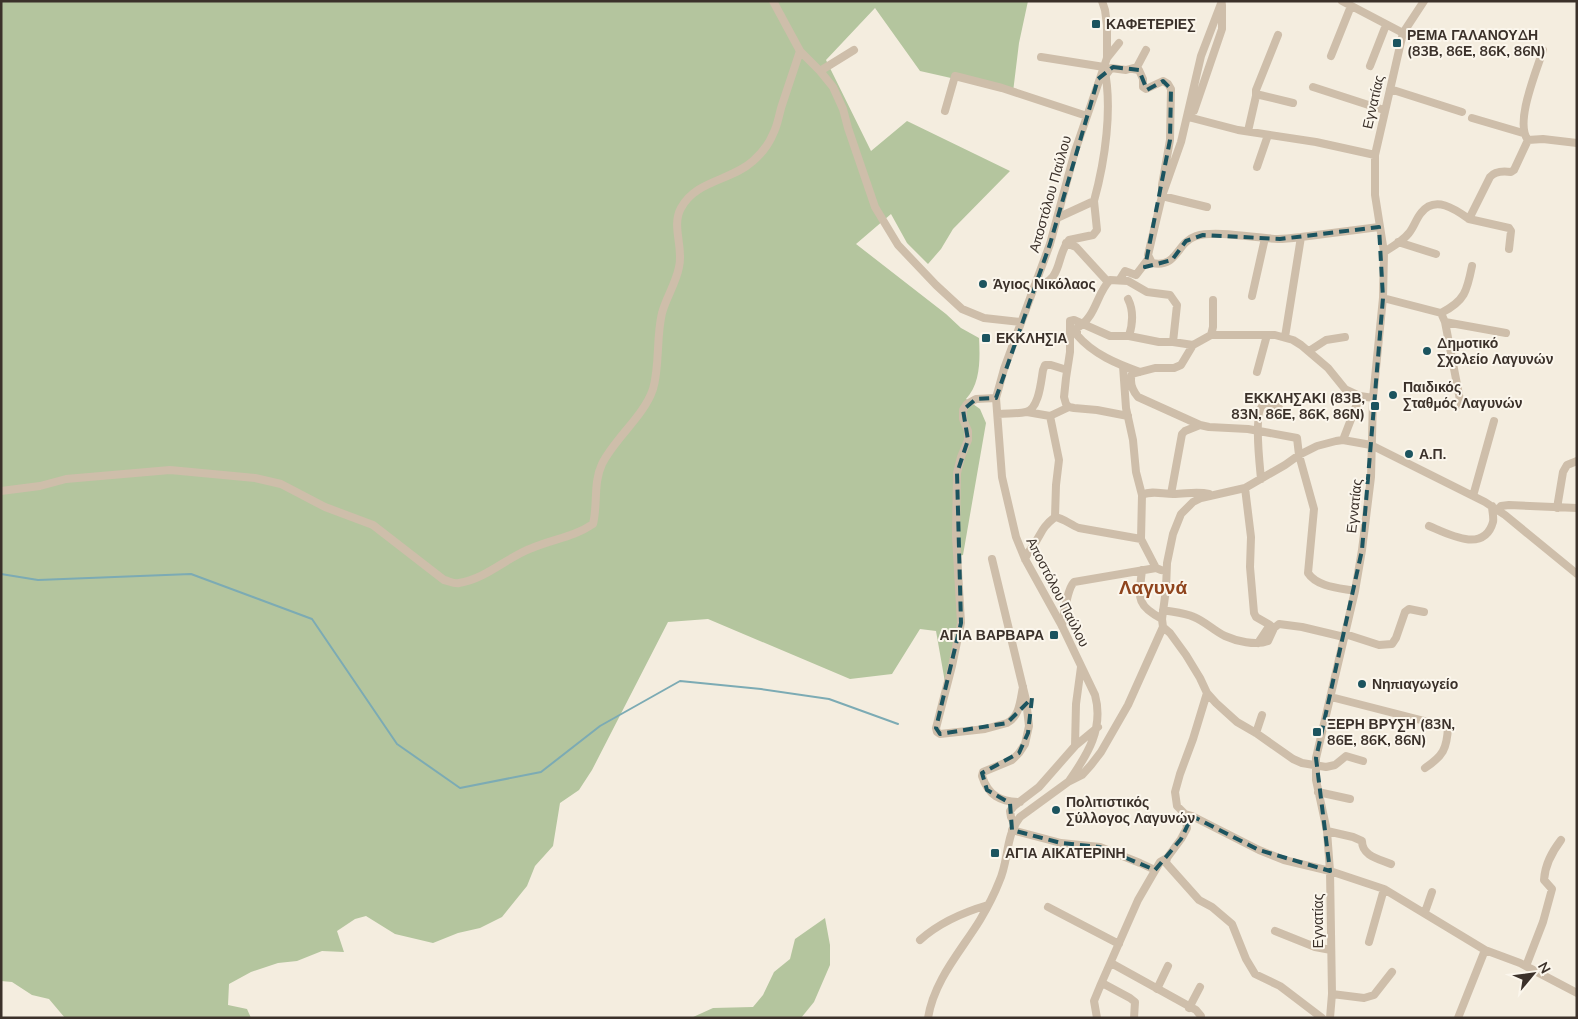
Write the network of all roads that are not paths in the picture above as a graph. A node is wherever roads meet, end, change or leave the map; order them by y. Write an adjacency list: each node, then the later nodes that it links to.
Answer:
1 (773, 1): 14 (street)
2 (1102, 1): 17 (street, Αποστόλου Παύλου)
3 (1342, 1): 6 (street)
4 (1424, 1): 8 (street, Εγνατίας)
5 (1222, 3): 30 (street); 32 (street)
6 (1351, 6): 7 (street); 15 (street)
7 (1386, 25): 8 (street); 18 (street)
8 (1403, 33): 23 (street, Εγνατίας)
9 (1278, 35): 24 (street)
10 (1119, 42): 17 (street)
11 (854, 50): 20 (street)
12 (1146, 50): 19 (street)
13 (1542, 50): 35 (street)
14 (800, 51): 20 (street); 101 (street)
15 (1331, 56)
16 (1042, 57): 21 (street)
17 (1107, 58): 21 (street, Αποστόλου Παύλου)
18 (1370, 66)
19 (1133, 69): 21 (street); 39 (street)
20 (820, 71): 64 (street)
21 (1102, 74): 29 (street, Αποστόλου Παύλου); 40 (street)
22 (1313, 87): 26 (street)
23 (1390, 89): 26 (street, Εγνατίας); 28 (street)
24 (1256, 96): 25 (street); 33 (street)
25 (1292, 103)
26 (1384, 110): 37 (street, Εγνατίας)
27 (945, 111): 29 (street)
28 (1462, 112)
29 (1086, 116): 42 (street, Αποστόλου Παύλου)
30 (1192, 118): 32 (street); 33 (street)
31 (1472, 118): 35 (street)
32 (1185, 128): 39 (street)
33 (1248, 131): 34 (street)
34 (1268, 135): 37 (street); 38 (street)
35 (1526, 136): 36 (street); 43 (street)
36 (1577, 142)
37 (1374, 155): 44 (street, Εγνατίας)
38 (1257, 167)
39 (1162, 196): 41 (street); 52 (street)
40 (1094, 201): 42 (street); 48 (street)
41 (1207, 207)
42 (1057, 218): 57 (street, Αποστόλου Παύλου)
43 (1470, 219): 47 (street); 49 (street)
44 (1380, 227): 45 (street); 50 (street, Εγνατίας)
45 (1301, 237): 46 (street); 71 (street)
46 (1265, 238): 52 (street); 59 (street)
47 (1398, 242): 50 (street); 51 (street)
48 (1066, 243): 56 (street); 57 (street)
49 (1509, 249)
50 (1384, 252): 60 (street, Εγνατίας)
51 (1436, 254)
52 (1149, 258): 54 (street)
53 (1472, 266): 63 (street)
54 (1136, 275): 55 (street); 58 (street)
55 (1120, 279): 56 (street); 58 (street)
56 (1108, 282): 66 (street)
57 (1035, 286): 64 (street, Αποστόλου Παύλου)
58 (1138, 286): 73 (street)
59 (1252, 296)
60 (1383, 298): 63 (street); 84 (street, Εγνατίας)
61 (1128, 299): 70 (street)
62 (1213, 300): 68 (street)
63 (1441, 313): 65 (street)
64 (1021, 322): 83 (street, Αποστόλου Παύλου)
65 (1445, 322): 67 (street); 85 (street)
66 (1084, 324): 70 (street); 76 (street); 77 (street)
67 (1506, 333)
68 (1211, 335): 69 (street); 74 (street)
69 (1267, 335): 71 (street); 79 (street)
70 (1129, 336): 73 (street)
71 (1285, 337): 75 (street)
72 (1345, 337): 75 (street)
73 (1173, 342): 74 (street)
74 (1193, 346): 78 (street)
75 (1309, 351): 81 (street)
76 (1123, 366): 78 (street); 80 (street)
77 (1067, 370): 86 (street); 88 (street)
78 (1142, 372): 82 (street)
79 (1257, 372)
80 (1125, 395): 82 (street); 91 (street)
81 (1360, 396): 84 (street); 95 (street)
82 (1138, 397): 93 (street)
83 (996, 398): 89 (street, Αποστόλου Παύλου); 126 (street)
84 (1372, 398): 96 (street, Εγνατίας)
85 (1461, 405)
86 (1069, 407): 90 (street); 91 (street)
87 (1279, 408): 94 (street)
88 (1027, 412): 89 (street); 90 (street)
89 (998, 414): 113 (street, Αποστόλου Παύλου)
90 (1050, 416): 109 (street)
91 (1128, 416): 104 (street)
92 (1494, 421): 105 (street)
93 (1200, 425): 94 (street); 102 (street)
94 (1257, 431): 97 (street); 99 (street)
95 (1343, 440): 96 (street); 97 (street)
96 (1371, 445): 105 (street); 118 (street, Εγνατίας)
97 (1299, 454): 99 (street); 118 (street)
98 (1577, 461): 107 (street)
99 (1261, 479): 100 (street)
100 (1244, 488): 103 (street); 123 (street)
101 (1, 491)
102 (1171, 494): 103 (street); 104 (street)
103 (1210, 494): 116 (street)
104 (1142, 495): 111 (street)
105 (1473, 496): 106 (street)
106 (1495, 508): 107 (street); 110 (street); 117 (street)
107 (1557, 508): 108 (street)
108 (1577, 508)
109 (1055, 517): 111 (street); 113 (street)
110 (1429, 526)
111 (1141, 539): 114 (street)
112 (992, 559): 126 (street)
113 (1025, 559): 122 (street, Αποστόλου Παύλου)
114 (1156, 568): 115 (street); 116 (street)
115 (1142, 570): 121 (street); 122 (street)
116 (1166, 571): 119 (street)
117 (1577, 574)
118 (1355, 591): 124 (street, Εγνατίας)
119 (1163, 610): 121 (street); 123 (street)
120 (1424, 612): 124 (street)
121 (1162, 623): 127 (street); 136 (street)
122 (1062, 626): 125 (street, Αποστόλου Παύλου)
123 (1272, 627): 124 (street)
124 (1345, 635): 128 (street, Εγνατίας)
125 (1081, 667): 130 (street, Αποστόλου Παύλου); 132 (street)
126 (1023, 688): 139 (street)
127 (1207, 693): 131 (street); 140 (street)
128 (1331, 697): 134 (street, Εγνατίας); 135 (street)
129 (1262, 716): 131 (street)
130 (1098, 727): 132 (street); 136 (street, Αποστόλου Παύλου)
131 (1256, 733): 134 (street)
132 (1075, 746): 139 (street)
133 (1363, 760): 134 (street)
134 (1315, 764): 137 (street, Εγνατίας)
135 (1424, 768)
136 (1068, 782): 141 (street)
137 (1318, 792): 138 (street); 142 (street, Εγνατίας)
138 (1350, 799)
139 (1020, 802): 141 (street)
140 (1185, 814): 144 (street); 147 (street)
141 (1013, 827): 146 (street); 150 (street)
142 (1327, 830): 145 (street); 147 (street, Εγνατίας)
143 (1561, 840): 161 (street)
144 (1167, 858): 146 (street); 173 (street)
145 (1391, 864)
146 (1155, 870): 156 (street)
147 (1330, 871): 148 (street); 157 (street, Εγνατίας)
148 (1384, 889): 152 (street); 155 (street)
149 (1432, 892): 152 (street)
150 (988, 906): 154 (street); 169 (street)
151 (1048, 907): 156 (street)
152 (1425, 912): 158 (street)
153 (1276, 931): 157 (street)
154 (920, 940)
155 (1369, 942)
156 (1119, 944): 159 (street)
157 (1331, 950): 167 (street, Εγνατίας)
158 (1485, 950): 161 (street); 175 (street)
159 (1111, 963): 163 (street); 165 (street)
160 (1168, 966): 165 (street)
161 (1526, 966): 166 (street)
162 (1392, 972): 167 (street)
163 (1101, 984): 170 (street); 171 (street)
164 (1200, 987): 168 (street)
165 (1156, 989): 168 (street)
166 (1577, 993)
167 (1332, 994): 174 (street, Εγνατίας)
168 (1189, 1008): 172 (street)
169 (928, 1018)
170 (1097, 1018)
171 (1134, 1018)
172 (1201, 1018)
173 (1322, 1018)
174 (1330, 1018)
175 (1458, 1018)

